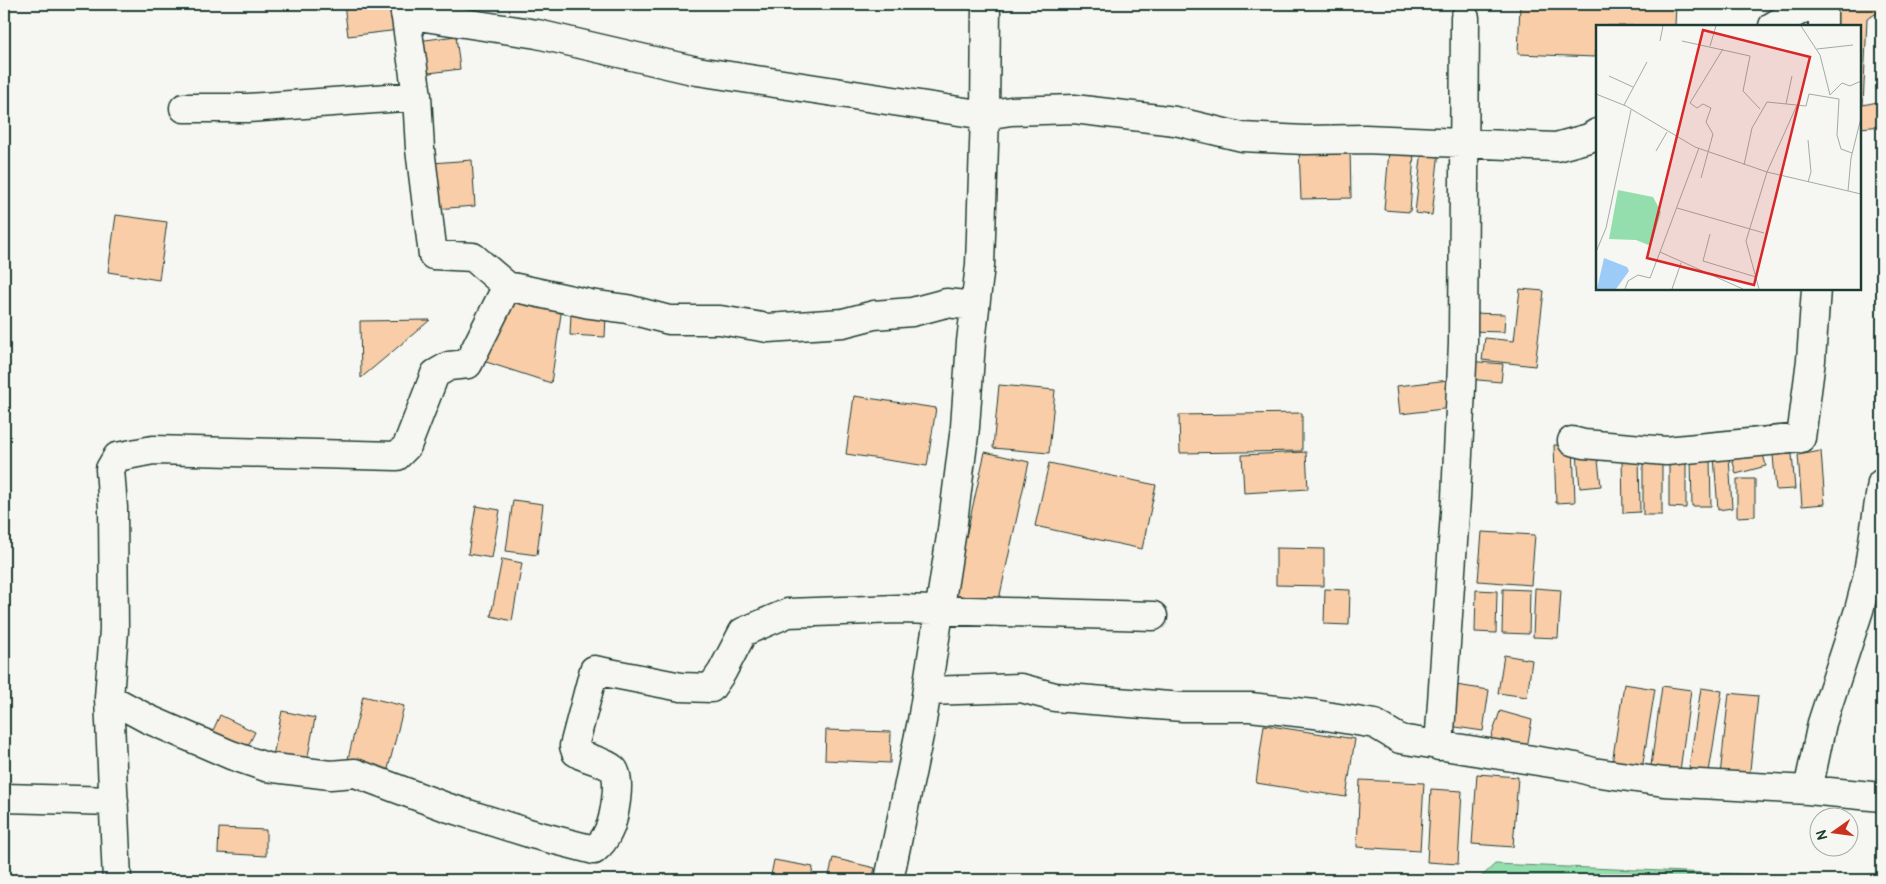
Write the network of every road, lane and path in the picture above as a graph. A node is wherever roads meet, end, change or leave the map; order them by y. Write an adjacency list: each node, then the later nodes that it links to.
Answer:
1 (986, 4): 10 (street)
2 (1811, 4): 6 (street)
3 (1823, 4): 7 (street)
4 (405, 9): 8 (street); 10 (street)
5 (1465, 18): 12 (street)
6 (1775, 25)
7 (1823, 25)
8 (417, 96): 9 (street); 13 (street)
9 (184, 108)
10 (985, 115): 12 (street); 15 (street)
11 (1596, 134): 12 (street)
12 (1465, 143): 23 (street)
13 (507, 286): 15 (street); 22 (street)
14 (1816, 290): 16 (street)
15 (974, 306): 18 (street)
16 (1572, 441)
17 (1882, 483): 19 (street)
18 (939, 610): 20 (street); 21 (street); 22 (street)
19 (1871, 611): 24 (street)
20 (1153, 616)
21 (927, 691): 23 (street); 29 (street)
22 (109, 698): 27 (street)
23 (1439, 746): 24 (street)
24 (1808, 790): 25 (street)
25 (1882, 797)
26 (4, 798): 27 (street)
27 (114, 801): 28 (street)
28 (117, 880)
29 (889, 880)

